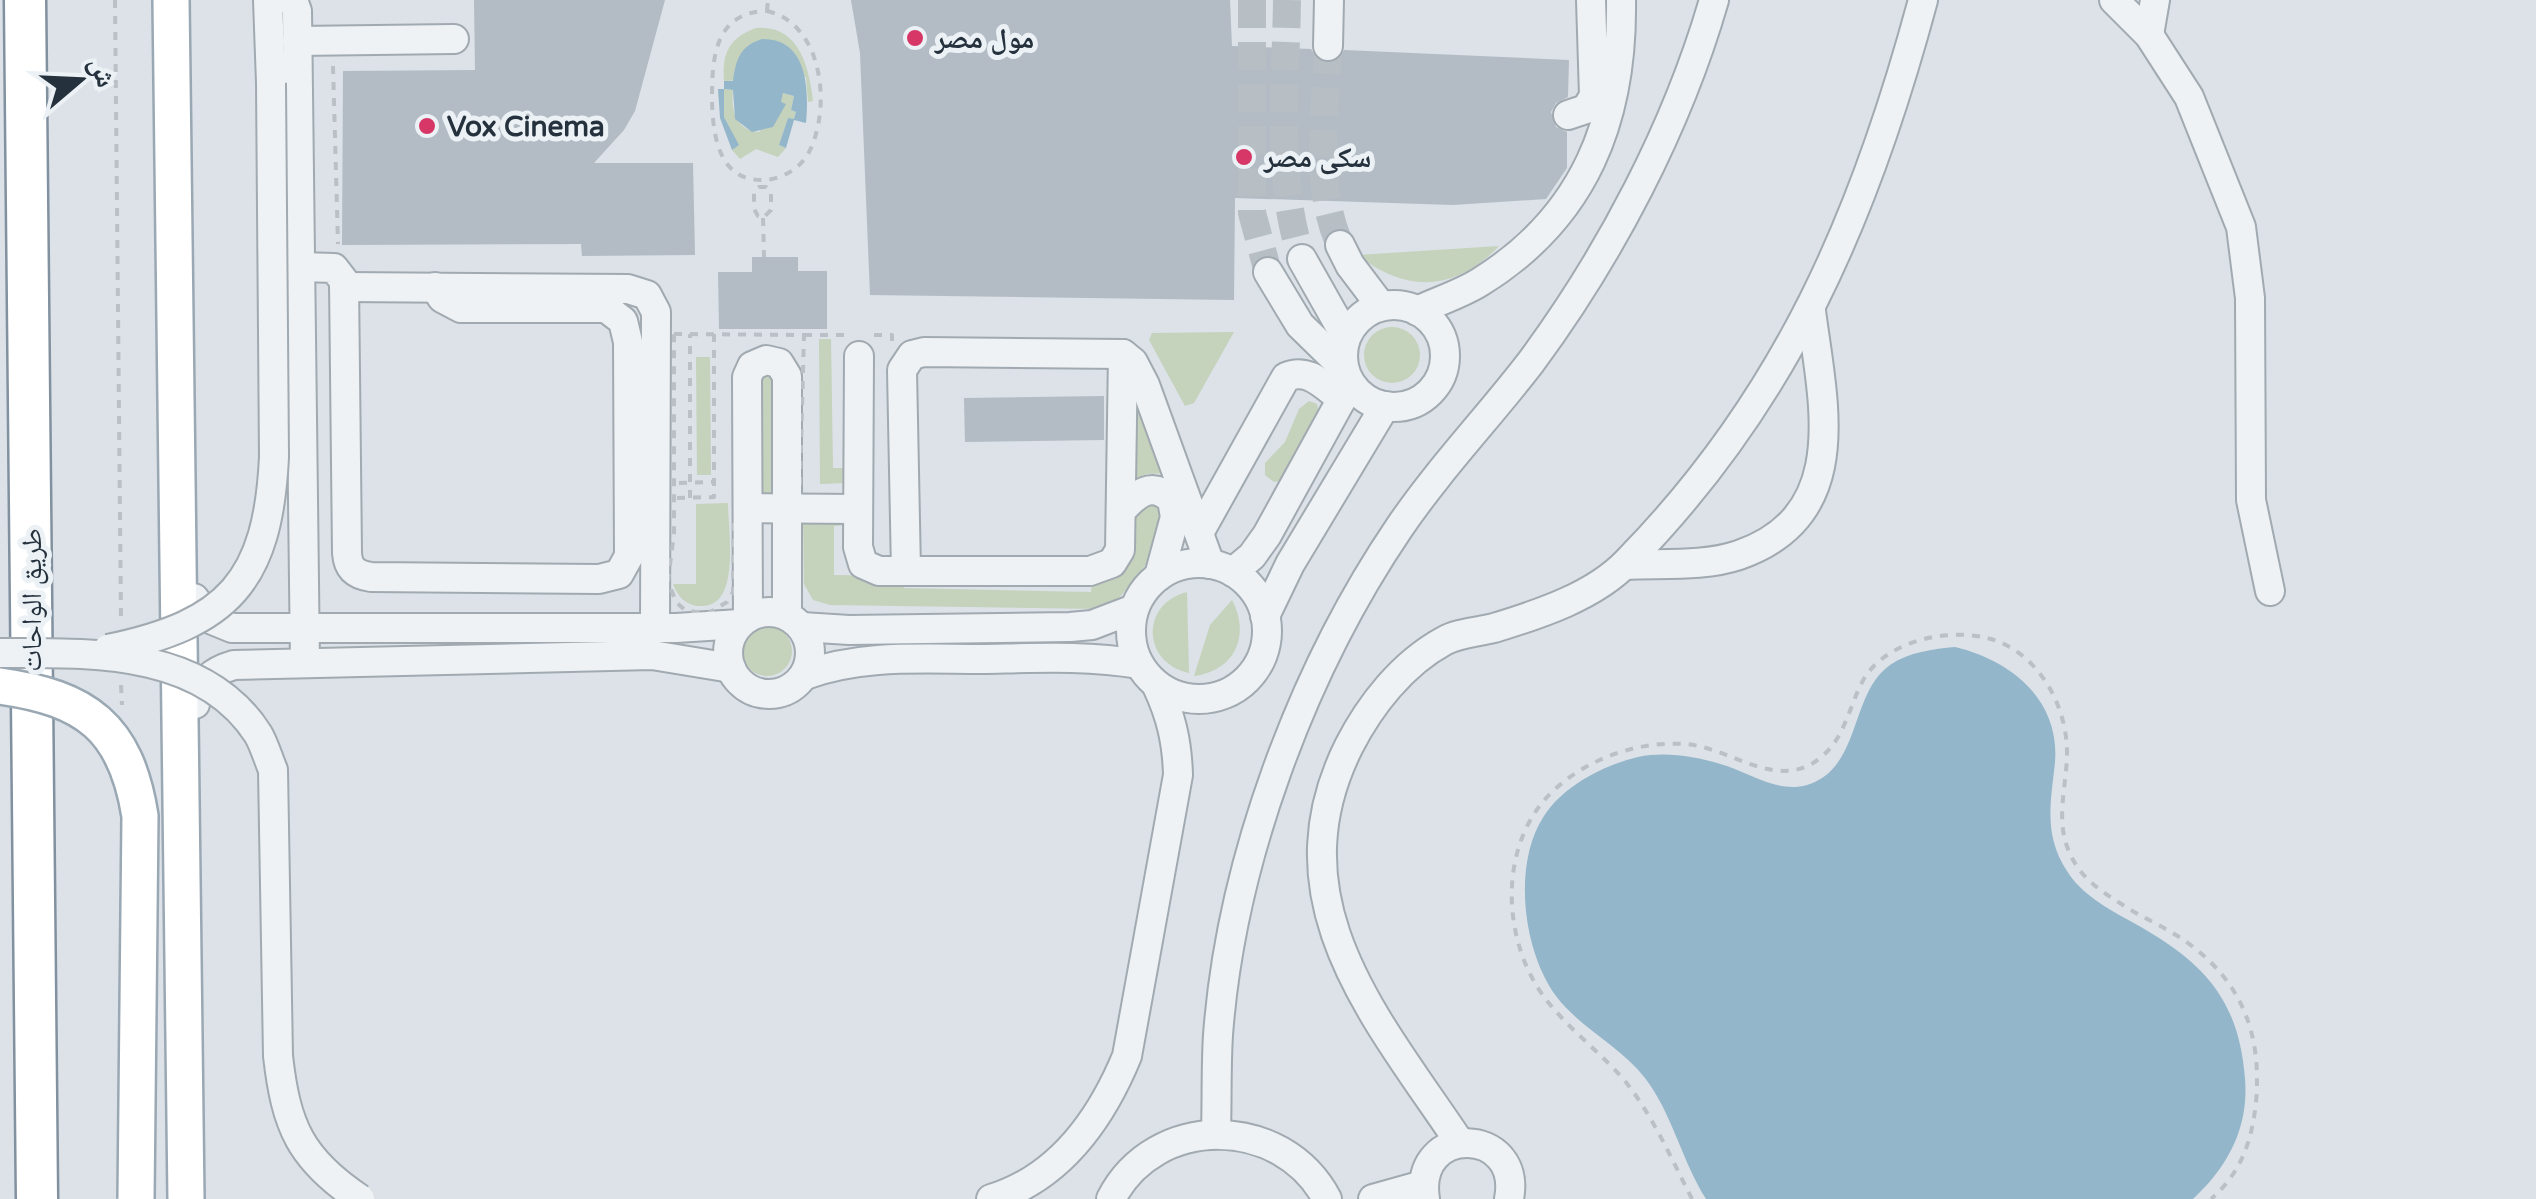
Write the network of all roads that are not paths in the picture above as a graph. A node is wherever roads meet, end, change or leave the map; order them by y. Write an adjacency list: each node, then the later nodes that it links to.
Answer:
1 (25, 0): 63 (highway, طريق الواحات)
2 (171, 0): 39 (main road)
3 (268, 0): 52 (street, bridge)
4 (1329, 0): 15 (street)
5 (1591, 0): 16 (street)
6 (1621, 0): 25 (street)
7 (1714, 0): 60 (street)
8 (1923, 0): 26 (street)
9 (2114, 0): 12 (street)
10 (2155, 0): 12 (street)
11 (297, 4): 14 (street)
12 (2149, 35): 44 (street)
13 (454, 38): 14 (street)
14 (297, 41): 19 (street)
15 (1328, 46)
16 (1568, 116)
17 (1340, 245): 24 (street)
18 (1302, 259): 27 (street)
19 (302, 267): 22 (street); 23 (street)
20 (1268, 272): 30 (street)
21 (436, 287): 22 (street); 22 (street); 50 (street)
22 (345, 295): 23 (street)
23 (302, 301): 49 (street)
24 (1381, 306): 25 (street); 27 (street)
25 (1418, 311): 31 (street)
26 (1811, 311): 40 (street); 40 (street)
27 (1346, 337): 30 (street)
28 (1123, 354): 35 (street); 36 (street); 42 (street)
29 (859, 356): 33 (street)
30 (1346, 383): 31 (street); 36 (street); 41 (street)
31 (1385, 406): 46 (street)
32 (787, 500): 33 (street); 34 (street); 34 (street); 37 (street)
33 (858, 500): 42 (street)
34 (748, 508): 38 (street)
35 (1121, 512): 42 (street); 43 (street)
36 (1198, 533): 41 (street)
37 (787, 541): 38 (street); 48 (street)
38 (747, 542): 47 (street)
39 (177, 544): 49 (street); 59 (main road)
40 (1625, 565): 61 (street)
41 (1221, 568): 43 (street); 46 (street)
42 (906, 572)
43 (1159, 576): 45 (street)
44 (2270, 591)
45 (1134, 609): 48 (street); 54 (street)
46 (1265, 616): 58 (street)
47 (744, 621): 48 (street); 50 (street); 55 (street)
48 (795, 622): 56 (street)
49 (304, 626): 50 (street); 53 (street)
50 (654, 628)
51 (0, 653): 52 (street, bridge)
52 (88, 653): 66 (street, bridge)
53 (304, 662): 55 (street); 59 (street)
54 (1138, 664): 56 (street); 58 (street)
55 (731, 668): 56 (street)
56 (804, 675)
57 (0, 686): 64 (main road, bridge)
58 (1158, 686): 67 (street)
59 (179, 821): 65 (main road)
60 (1216, 1133): 68 (street); 69 (street)
61 (1460, 1142): 62 (street); 71 (street)
62 (1424, 1192): 70 (street)
63 (37, 1199)
64 (136, 1199)
65 (186, 1199)
66 (360, 1199)
67 (992, 1199)
68 (1111, 1199)
69 (1327, 1199)
70 (1373, 1199)
71 (1509, 1199)

